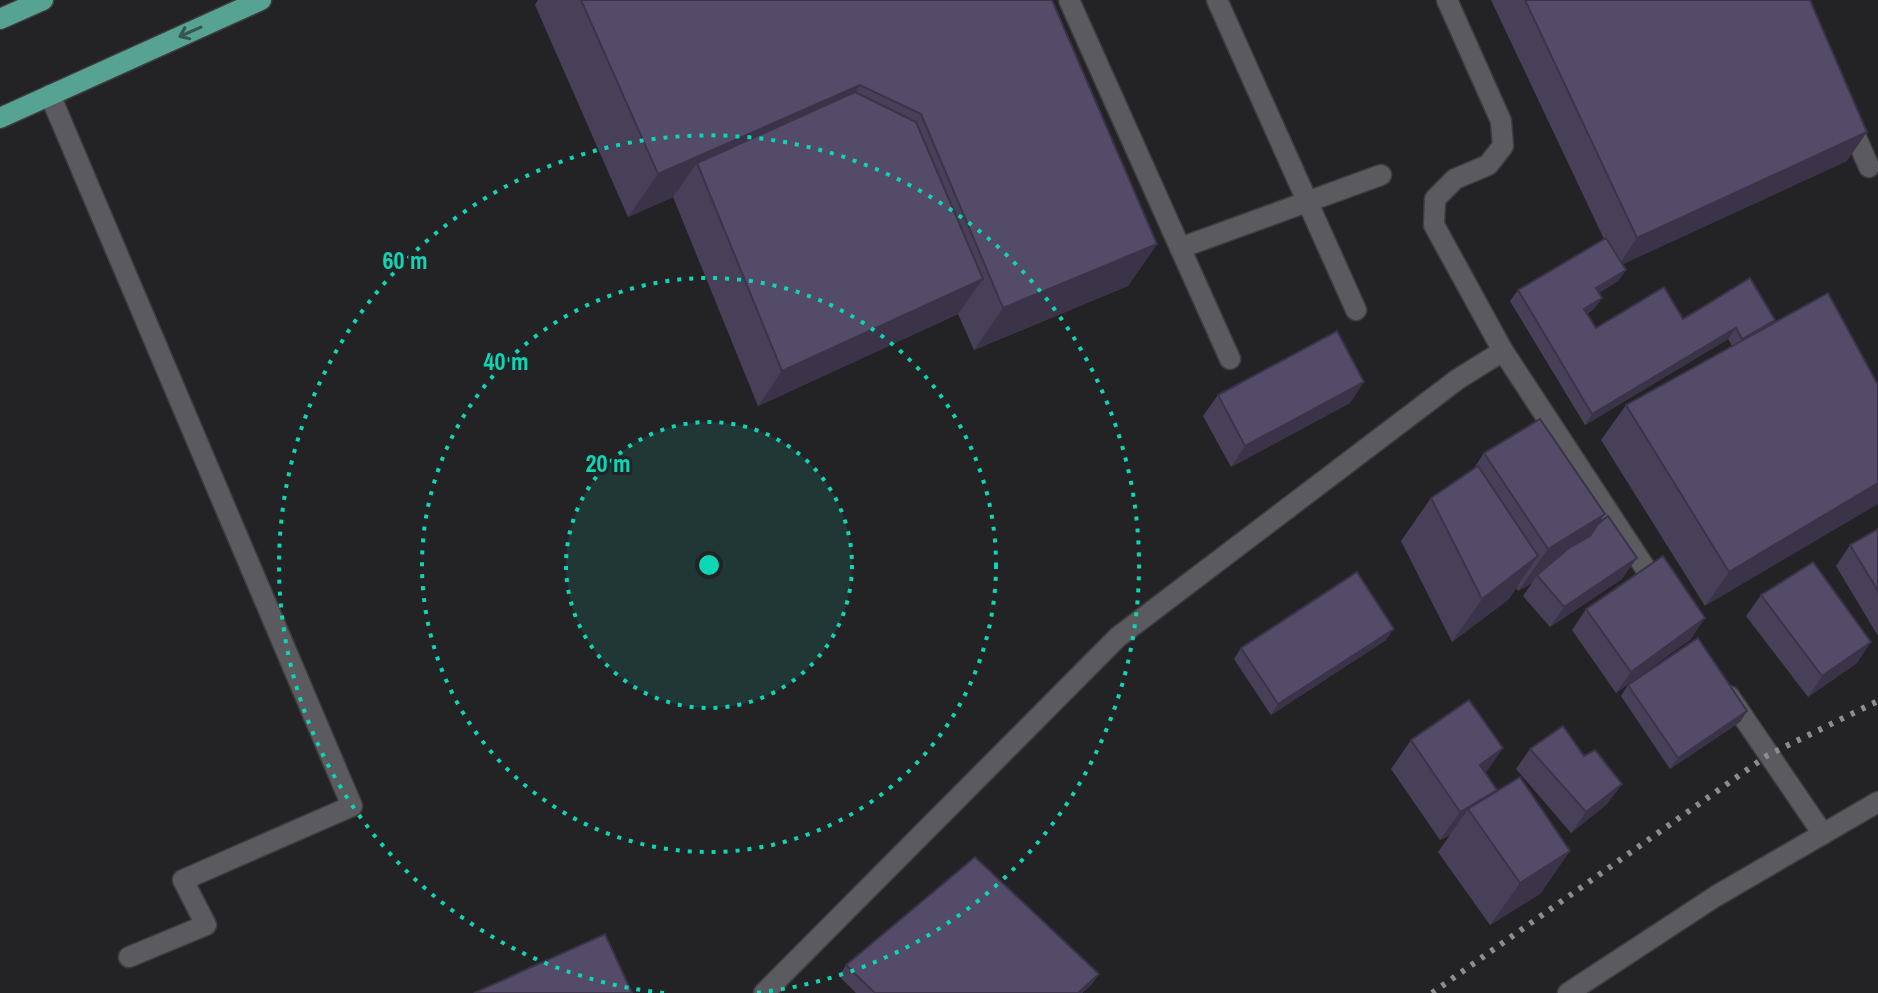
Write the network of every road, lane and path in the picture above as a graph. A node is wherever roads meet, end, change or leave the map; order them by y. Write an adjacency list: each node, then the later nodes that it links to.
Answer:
1 (43, 0): 6 (main road)
2 (261, 0): 7 (main road, one-way to 7)
3 (1069, 0): 13 (street)
4 (1217, 0): 12 (street)
5 (1447, 0): 15 (street)
6 (0, 19)
7 (50, 95): 9 (main road); 21 (street)
8 (1839, 97): 10 (street)
9 (0, 118)
10 (1869, 167)
11 (1381, 175): 12 (street)
12 (1308, 203): 13 (street); 14 (street)
13 (1180, 248): 16 (street)
14 (1356, 310)
15 (1503, 351): 17 (street); 22 (street)
16 (1230, 359)
17 (1674, 612)
18 (1717, 677): 20 (street)
19 (1878, 802): 20 (street)
20 (1823, 834): 23 (street)
21 (129, 957)
22 (764, 993)
23 (1568, 993)

